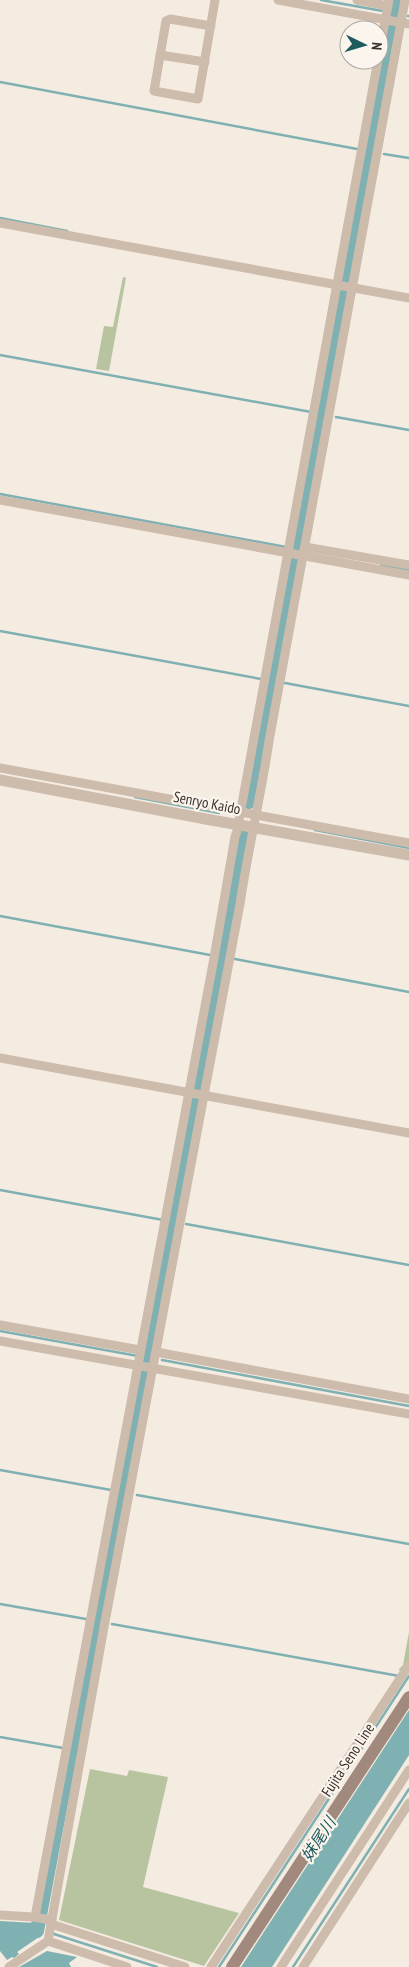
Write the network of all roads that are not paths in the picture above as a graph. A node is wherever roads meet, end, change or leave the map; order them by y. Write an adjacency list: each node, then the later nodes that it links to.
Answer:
1 (215, 0): 7 (street)
2 (278, 0): 6 (street)
3 (358, 0): 4 (street)
4 (388, 3): 6 (street)
5 (406, 6): 6 (street)
6 (395, 21): 8 (street); 12 (street)
7 (211, 26): 9 (street); 10 (street)
8 (389, 33)
9 (160, 55): 10 (street); 10 (street)
10 (205, 62)
11 (377, 70): 12 (street)
12 (368, 155): 14 (street); 14 (street)
13 (0, 223): 14 (street)
14 (341, 285): 15 (street); 16 (street); 16 (street)
15 (409, 298)
16 (317, 416): 18 (street); 19 (street)
17 (0, 500): 18 (street)
18 (289, 551): 19 (street); 22 (street)
19 (302, 553): 20 (street); 21 (street); 22 (street)
20 (409, 565)
21 (409, 575)
22 (272, 678): 25 (street); 26 (street)
23 (0, 768): 25 (street)
24 (0, 780): 27 (street, Senryo Kaido)
25 (240, 813): 26 (street); 27 (street)
26 (257, 815): 28 (street); 29 (street)
27 (238, 825): 28 (street, Senryo Kaido); 31 (street)
28 (254, 828): 30 (street, Senryo Kaido); 31 (street)
29 (409, 844)
30 (409, 855)
31 (221, 960): 33 (street); 33 (street)
32 (0, 1058): 33 (street)
33 (196, 1094): 34 (street); 35 (street); 35 (street)
34 (409, 1133)
35 (169, 1226): 38 (street); 39 (street)
36 (0, 1325): 39 (street)
37 (0, 1341): 39 (street)
38 (156, 1352): 39 (street); 40 (street)
39 (143, 1361): 40 (street); 43 (street); 43 (street)
40 (358, 1397): 41 (street); 42 (street)
41 (409, 1399)
42 (409, 1414)
43 (121, 1497): 50 (street); 51 (street)
44 (409, 1665): 46 (street)
45 (409, 1697): 46 (main road, Fujita Seno Line)
46 (369, 1739): 56 (street); 57 (main road, Fujita Seno Line)
47 (409, 1770): 58 (street)
48 (409, 1803): 59 (street)
49 (0, 1915): 50 (street)
50 (36, 1917): 51 (street)
51 (50, 1921): 52 (street); 55 (street)
52 (48, 1942): 53 (street); 54 (street)
53 (9, 1967)
54 (127, 1967)
55 (185, 1967)
56 (211, 1967)
57 (232, 1967)
58 (281, 1967)
59 (303, 1967)

